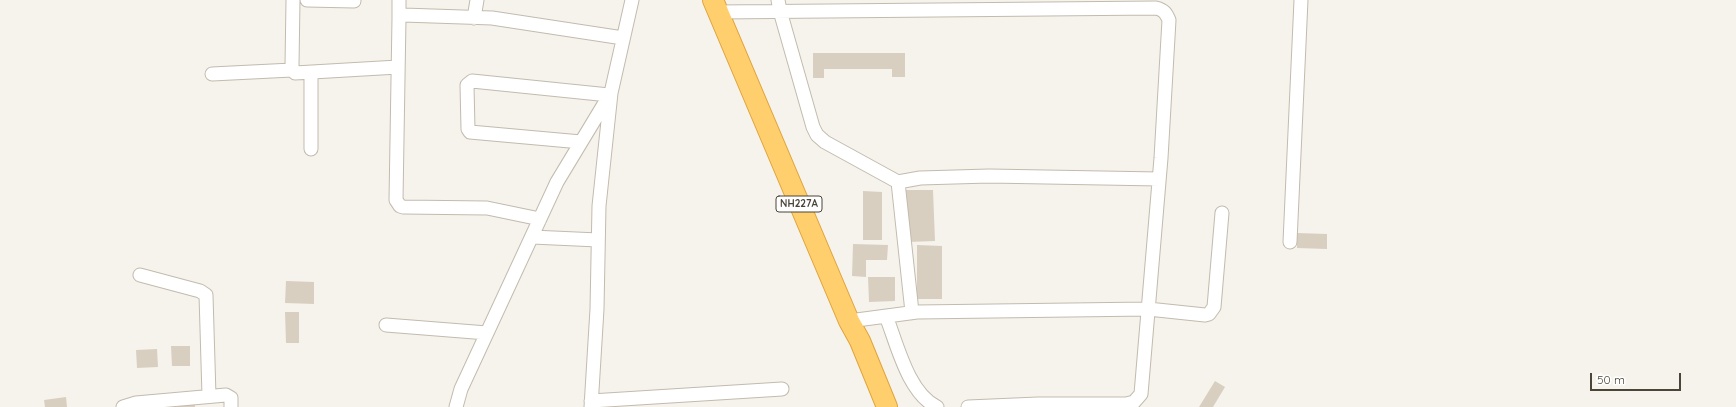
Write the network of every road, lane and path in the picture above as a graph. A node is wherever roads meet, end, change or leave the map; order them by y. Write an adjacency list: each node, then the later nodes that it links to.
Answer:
1 (293, 0): 15 (street)
2 (307, 0): 3 (street)
3 (335, 0): 8 (street)
4 (399, 0): 11 (street)
5 (477, 0): 12 (street)
6 (632, 0): 13 (street)
7 (1301, 0): 27 (street)
8 (354, 1)
9 (716, 6): 10 (street); 32 (highway, NH227A)
10 (779, 6): 21 (street); 22 (street)
11 (399, 18): 12 (street); 14 (street)
12 (474, 18): 13 (street)
13 (623, 38): 18 (street)
14 (398, 68): 16 (street); 24 (street)
15 (292, 70): 16 (street); 17 (street)
16 (311, 73): 20 (street)
17 (212, 74)
18 (610, 94): 19 (street); 19 (street); 26 (street)
19 (581, 142): 24 (street)
20 (311, 149)
21 (1159, 178): 22 (street); 29 (street)
22 (898, 182): 30 (street)
23 (1222, 213): 29 (street)
24 (540, 219): 25 (street)
25 (532, 237): 26 (street); 34 (street)
26 (598, 240): 37 (street)
27 (1290, 242)
28 (140, 275): 36 (street)
29 (1148, 309): 30 (street); 43 (street)
30 (912, 312): 31 (street)
31 (886, 316): 32 (street); 42 (street)
32 (849, 321): 41 (highway, NH227A)
33 (386, 325): 34 (street)
34 (487, 333): 40 (street)
35 (782, 389): 37 (street)
36 (209, 396): 38 (street); 39 (street)
37 (591, 404)
38 (123, 407)
39 (231, 407)
40 (456, 407)
41 (887, 407)
42 (937, 407)
43 (968, 407)

